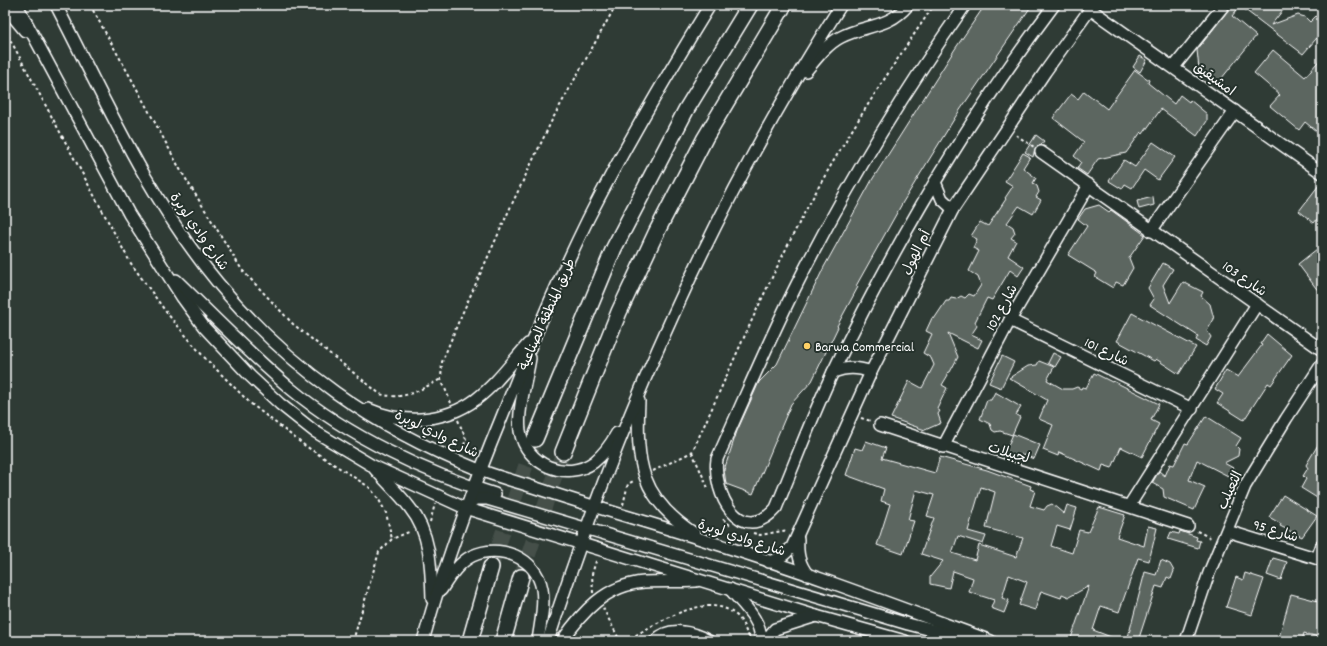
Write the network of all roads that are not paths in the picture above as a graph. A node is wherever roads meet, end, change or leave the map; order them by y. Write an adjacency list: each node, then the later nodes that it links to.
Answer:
1 (17, 5): 13 (street)
2 (56, 5): 32 (street, شارع وادي لوبرة)
3 (710, 5): 26 (street, طريق المنطقة الصناعية)
4 (750, 5): 35 (highway)
5 (841, 5): 15 (street)
6 (908, 5): 15 (street)
7 (965, 5): 29 (street)
8 (1054, 5): 19 (street)
9 (1224, 5): 14 (street)
10 (784, 6): 37 (highway)
11 (5, 7): 13 (street)
12 (1092, 7): 14 (street, امشيقيق); 21 (street, أم الهول)
13 (42, 53): 23 (street)
14 (1174, 67): 16 (street, امشيقيق)
15 (787, 93): 31 (street)
16 (1235, 111): 18 (street, امشيقيق); 22 (street)
17 (1041, 152): 20 (street, شارع 103)
18 (1322, 173)
19 (935, 182): 21 (street); 29 (street)
20 (1088, 185): 22 (street, شارع 103); 25 (street, شارع 102)
21 (953, 209): 30 (street, أم الهول)
22 (1151, 231): 24 (street, شارع 103)
23 (159, 263): 38 (street); 40 (street)
24 (1257, 304): 27 (street, شارع 103); 33 (street)
25 (1010, 320): 33 (street, شارع 101); 36 (street, شارع 102)
26 (534, 338): 31 (street); 32 (street); 39 (street, طريق المنطقة الصناعية)
27 (1322, 350)
28 (1322, 364): 46 (street, الثعيلب)
29 (833, 372): 30 (street)
30 (871, 372): 47 (street, أم الهول)
31 (639, 392): 42 (street); 48 (street)
32 (335, 393): 39 (street, شارع وادي لوبرة)
33 (1192, 408): 41 (street)
34 (880, 425): 36 (street, لجبيلات)
35 (535, 439)
36 (943, 447): 41 (street, لجبيلات)
37 (563, 452)
38 (371, 465): 43 (street); 58 (street)
39 (480, 470): 40 (street, طريق المنطقة الصناعية); 42 (street, شارع وادي لوبرة)
40 (473, 487): 42 (street); 43 (street, طريق المنطقة الصناعية)
41 (1130, 506): 44 (street, لجبيلات)
42 (593, 507): 45 (street); 48 (street, شارع وادي لوبرة)
43 (465, 508): 45 (street); 49 (street); 58 (street, طريق المنطقة الصناعية)
44 (1188, 526)
45 (586, 527): 49 (street); 71 (street)
46 (1227, 531): 51 (street, شارع 95); 73 (street, الثعيلب)
47 (799, 532): 52 (street, أم الهول); 54 (street, أم الهول)
48 (705, 540): 52 (street, شارع وادي لوبرة)
49 (581, 542): 56 (street); 64 (street)
50 (1322, 544): 51 (street, شارع 95)
51 (1320, 559)
52 (768, 562): 54 (street, شارع وادي لوبرة)
53 (491, 567): 61 (highway)
54 (808, 575): 72 (street, شارع وادي لوبرة)
55 (522, 577): 62 (highway)
56 (702, 580): 57 (street); 65 (street)
57 (730, 590): 59 (street); 68 (street)
58 (432, 607): 60 (street, طريق المنطقة الصناعية); 63 (street)
59 (816, 616): 69 (street); 70 (street)
60 (423, 641)
61 (470, 641)
62 (503, 641)
63 (538, 641)
64 (548, 641)
65 (562, 641)
66 (655, 641): 67 (street)
67 (709, 641)
68 (762, 641)
69 (765, 641)
70 (905, 641)
71 (976, 641)
72 (991, 641)
73 (1186, 641)

